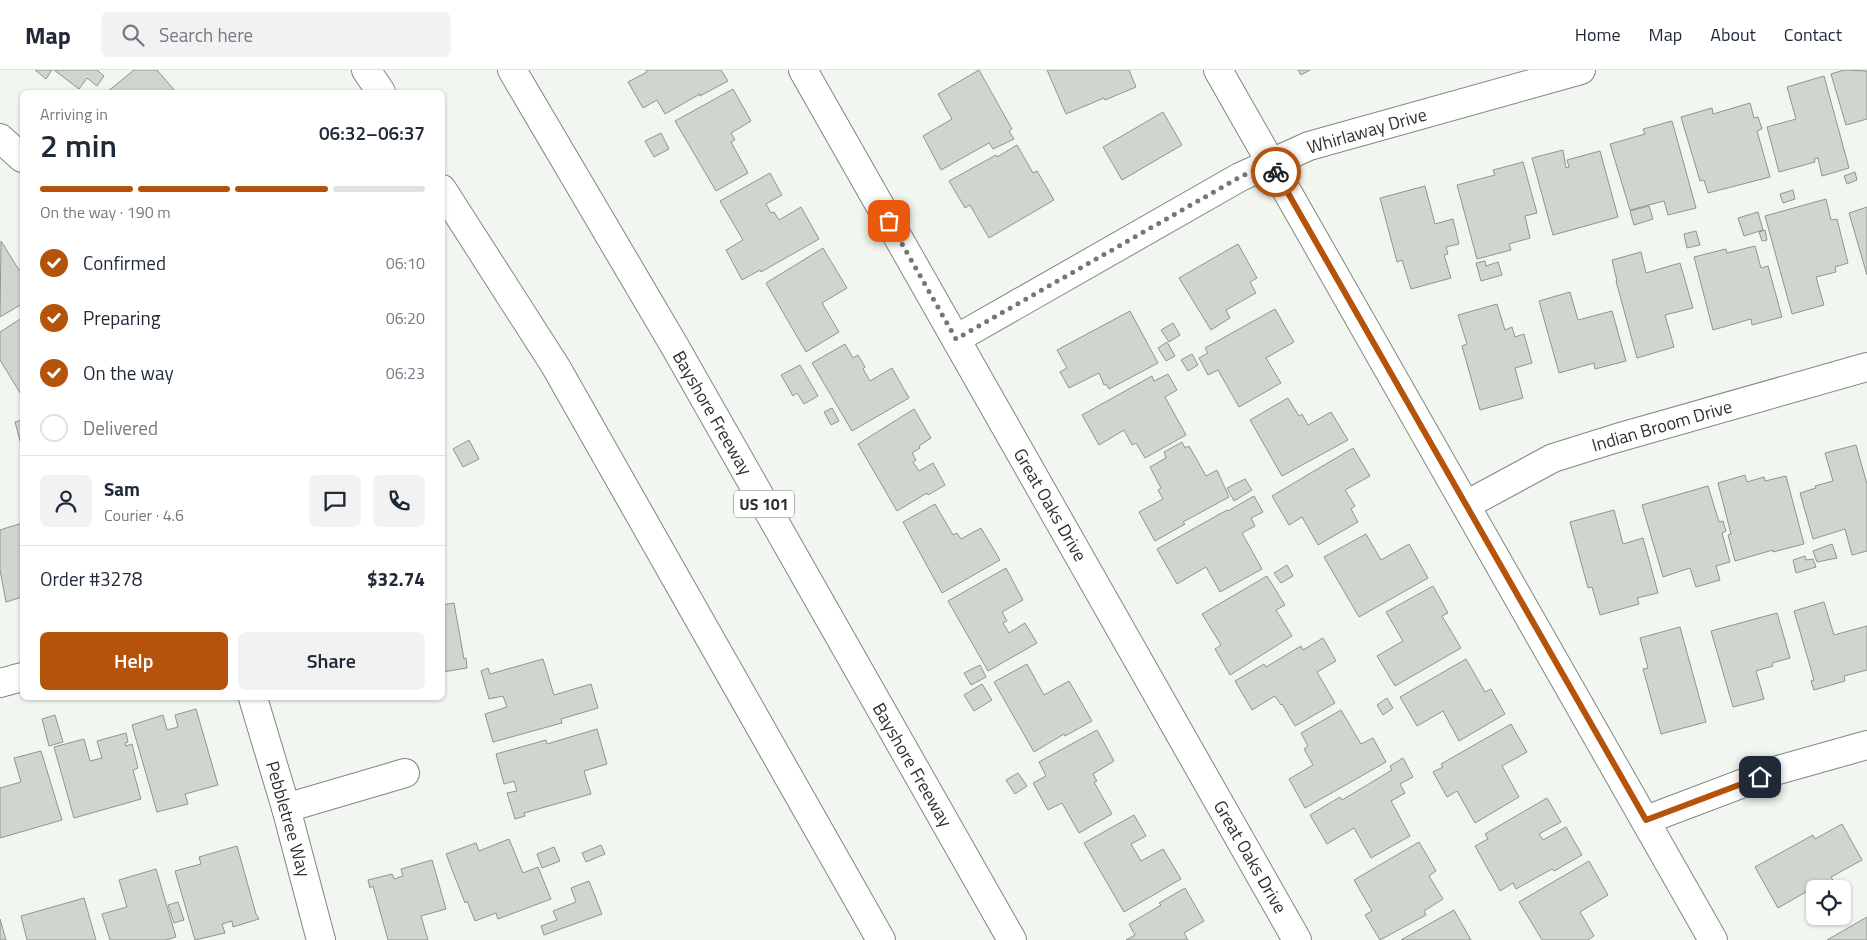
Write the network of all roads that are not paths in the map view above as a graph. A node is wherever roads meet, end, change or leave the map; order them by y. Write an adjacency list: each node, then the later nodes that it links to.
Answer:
1 (366, 70): 6 (main road)
2 (512, 70): 23 (main road, Bayshore Freeway / US 101)
3 (803, 70): 11 (main road, Great Oaks Drive)
4 (1218, 70): 9 (main road)
5 (1581, 70): 9 (main road, Whirlaway Drive)
6 (380, 90)
7 (0, 138): 8 (main road)
8 (20, 156)
9 (1271, 163): 11 (main road, Whirlaway Drive); 13 (main road)
10 (445, 194): 22 (main road)
11 (956, 339): 24 (main road, Great Oaks Drive)
12 (1867, 367): 13 (main road, Indian Broom Drive)
13 (1466, 505): 20 (main road)
14 (20, 678): 15 (main road)
15 (0, 683)
16 (254, 700): 19 (main road, Pebbletree Way)
17 (1867, 745): 20 (main road)
18 (405, 774): 19 (main road)
19 (286, 808): 21 (main road, Pebbletree Way)
20 (1646, 820): 25 (main road)
21 (321, 940)
22 (882, 940)
23 (1012, 940)
24 (1297, 940)
25 (1713, 940)

